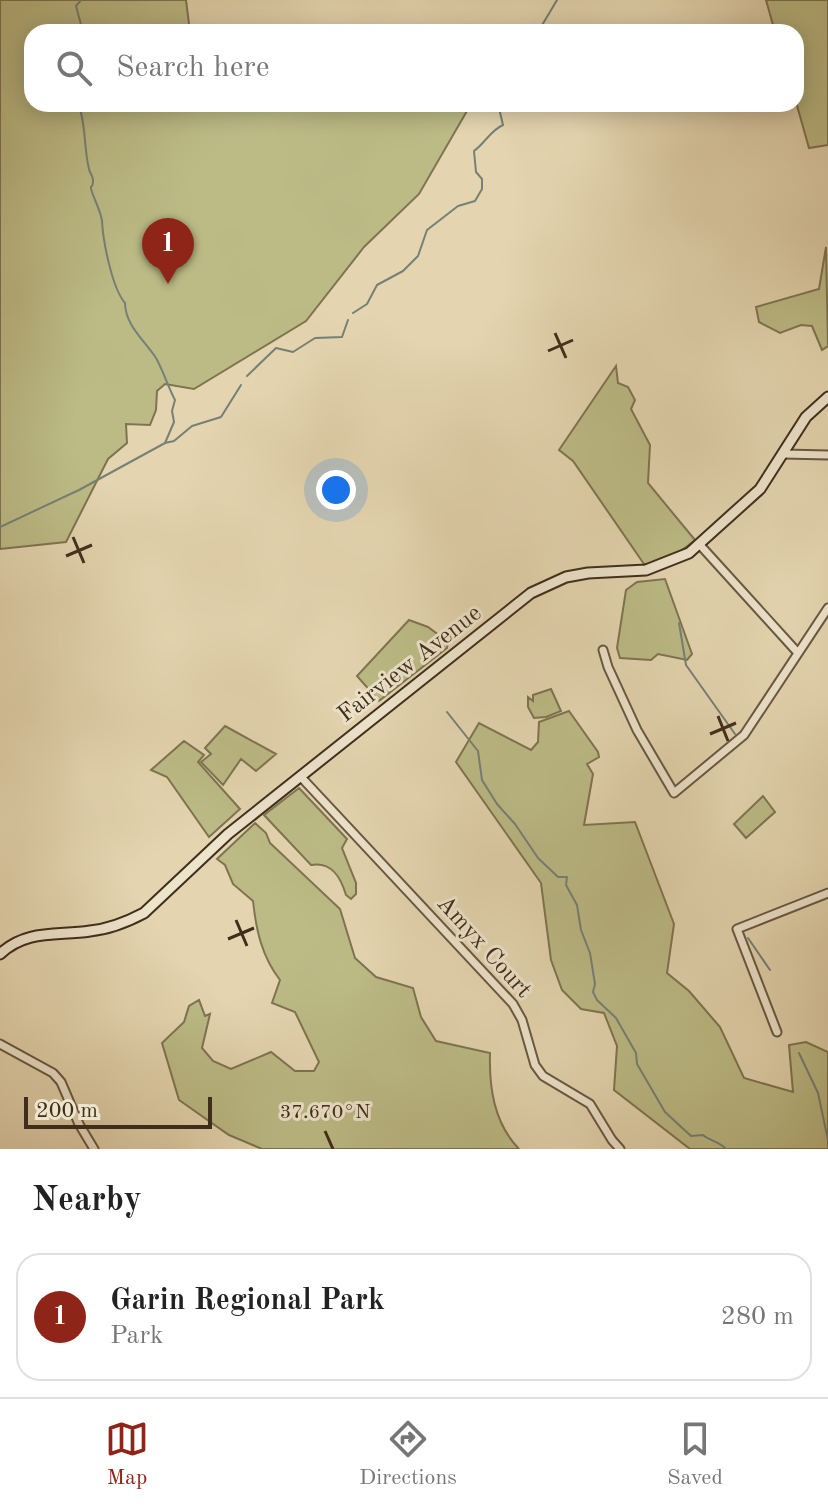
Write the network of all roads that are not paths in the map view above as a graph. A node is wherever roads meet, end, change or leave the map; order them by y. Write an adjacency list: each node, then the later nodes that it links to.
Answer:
1 (828, 397): 2 (main road, Fairview Avenue)
2 (784, 454): 3 (street); 4 (main road, Fairview Avenue)
3 (828, 455)
4 (700, 545): 7 (street); 8 (main road, Fairview Avenue)
5 (828, 608): 7 (street)
6 (603, 650): 7 (street)
7 (798, 653)
8 (300, 776): 10 (main road, Fairview Avenue); 14 (street, Amyx Court)
9 (828, 893): 11 (street)
10 (0, 954)
11 (777, 1032)
12 (0, 1044): 13 (street)
13 (94, 1149)
14 (620, 1149)

